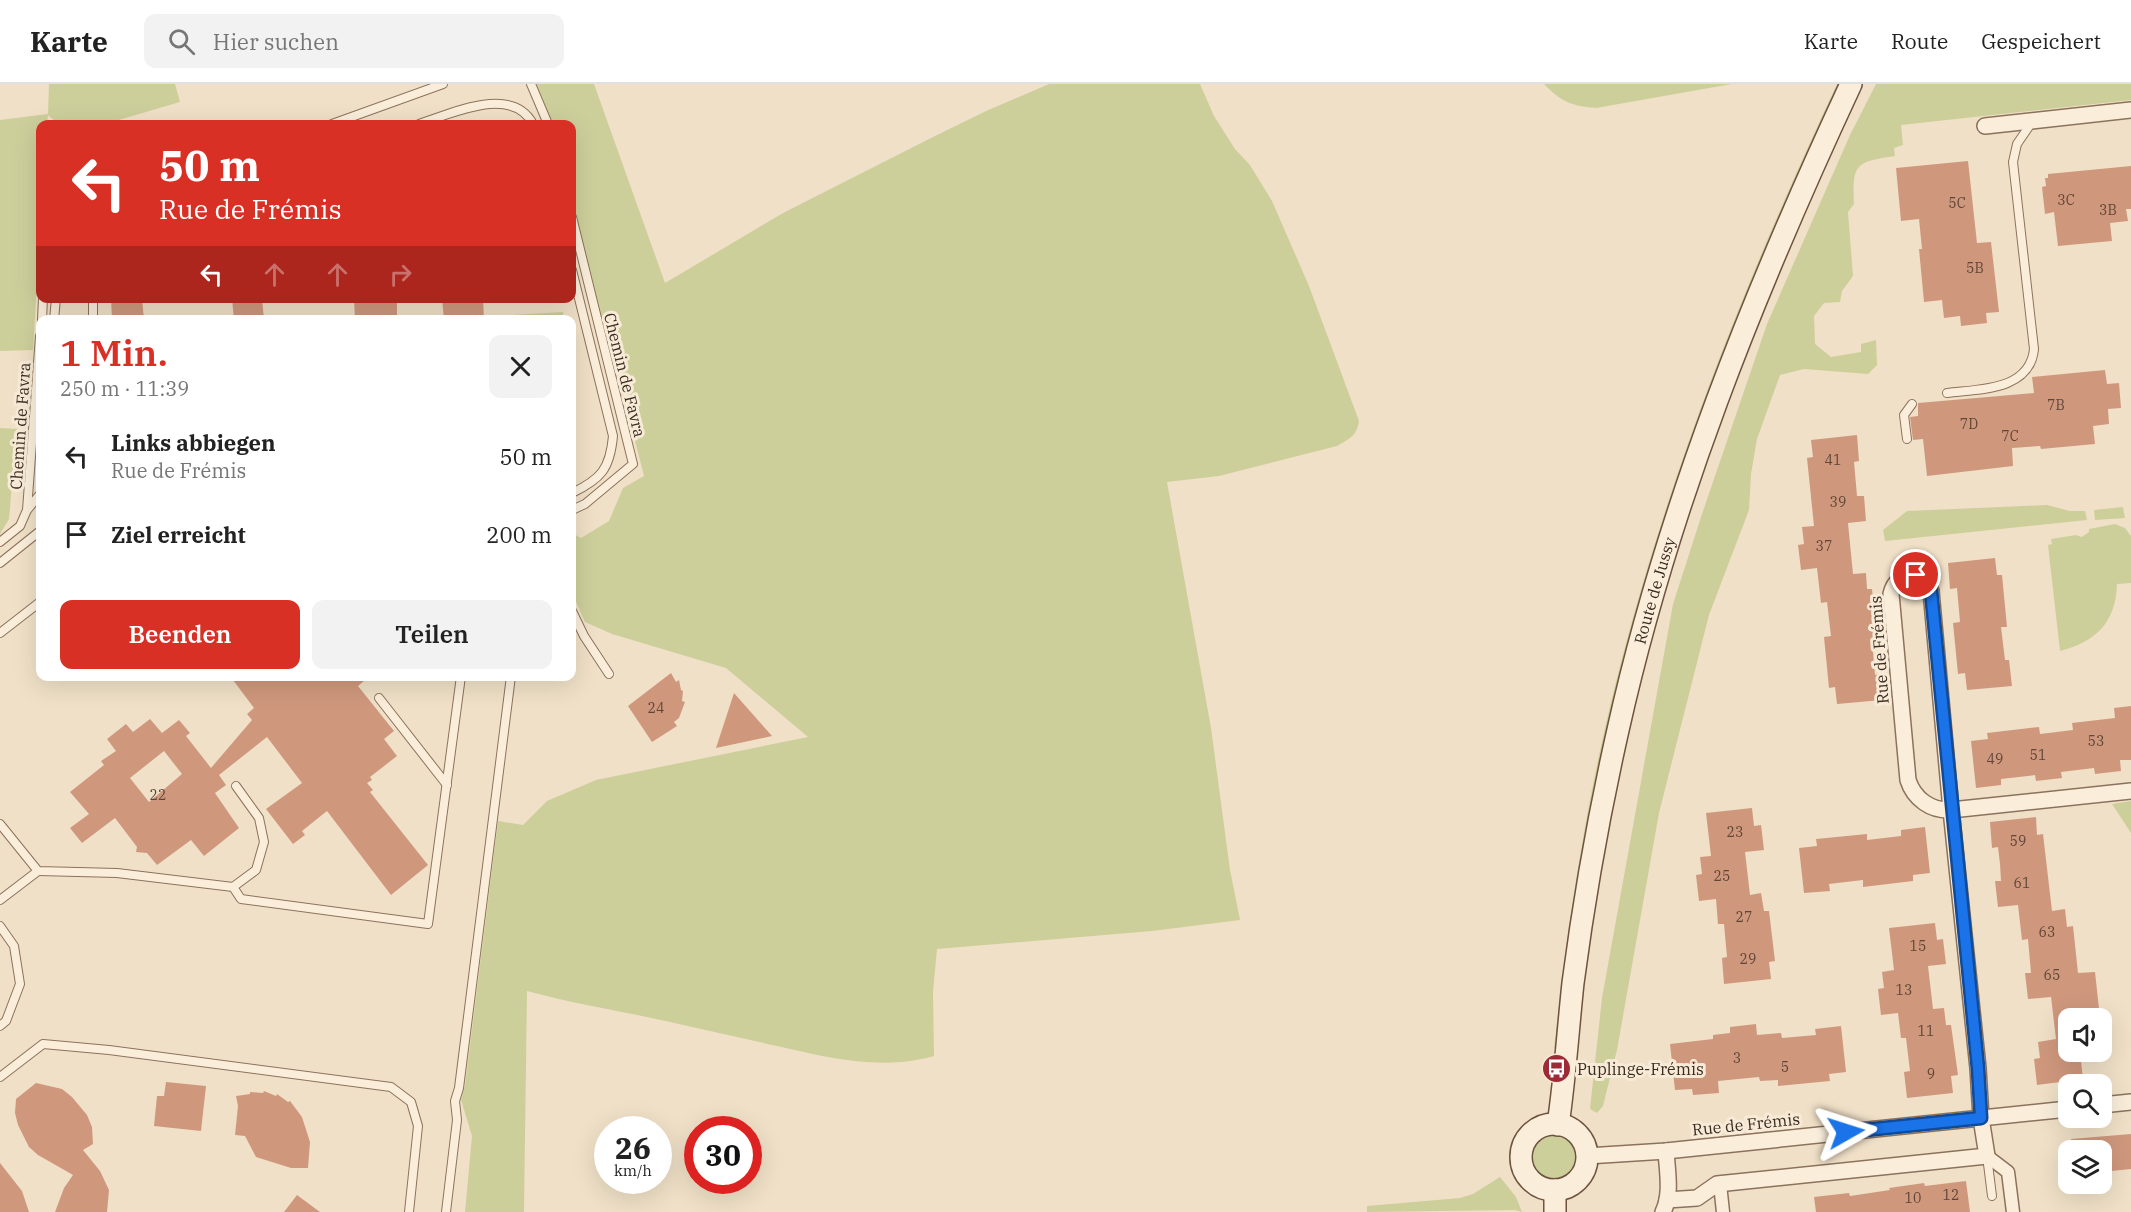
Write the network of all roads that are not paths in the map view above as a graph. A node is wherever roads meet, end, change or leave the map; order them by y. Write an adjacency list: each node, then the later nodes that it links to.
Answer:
1 (444, 84): 5 (lane)
2 (531, 84): 8 (lane)
3 (1851, 84): 46 (main road, Route de Jussy)
4 (2131, 110): 9 (street)
5 (343, 120)
6 (432, 120): 7 (lane)
7 (530, 120)
8 (546, 120)
9 (2033, 121): 10 (street); 14 (lane)
10 (1985, 126)
11 (576, 233): 19 (lane, Chemin de Favra)
12 (576, 286): 17 (lane)
13 (36, 390): 20 (lane, Chemin de Favra)
14 (1947, 393)
15 (1912, 404): 16 (lane)
16 (1907, 439)
17 (576, 491)
18 (36, 499): 20 (lane)
19 (576, 508)
20 (27, 510): 22 (lane, Chemin de Favra)
21 (36, 534): 23 (lane)
22 (0, 542)
23 (0, 562)
24 (36, 605): 26 (lane)
25 (576, 619): 27 (lane)
26 (0, 633)
27 (609, 674)
28 (460, 681): 31 (lane)
29 (511, 681): 55 (lane)
30 (379, 698): 31 (lane)
31 (447, 785): 37 (lane)
32 (236, 786): 37 (lane)
33 (2131, 791): 34 (street, Rue de Frémis)
34 (1951, 810): 34 (street, Rue de Frémis); 45 (street, Rue de Frémis)
35 (0, 824): 36 (lane)
36 (38, 871): 37 (lane); 38 (lane)
37 (233, 887)
38 (0, 900)
39 (0, 926): 40 (lane)
40 (0, 1026)
41 (0, 1077): 54 (lane)
42 (2131, 1102): 43 (street)
43 (2112, 1105)
44 (2058, 1110): 45 (street, Rue de Frémis)
45 (1981, 1118): 47 (street, Rue de Frémis); 49 (street, Rue de Frémis)
46 (1558, 1125): 48 (main road); 51 (main road)
47 (1666, 1151): 48 (street, Rue de Frémis); 53 (street)
48 (1587, 1156): 51 (main road)
49 (1987, 1156): 50 (street); 52 (lane); 58 (street)
50 (1720, 1184): 53 (street); 57 (street)
51 (1555, 1190): 56 (main road)
52 (1992, 1196)
53 (1665, 1206)
54 (409, 1212)
55 (446, 1212)
56 (1555, 1212)
57 (1723, 1212)
58 (2013, 1212)

